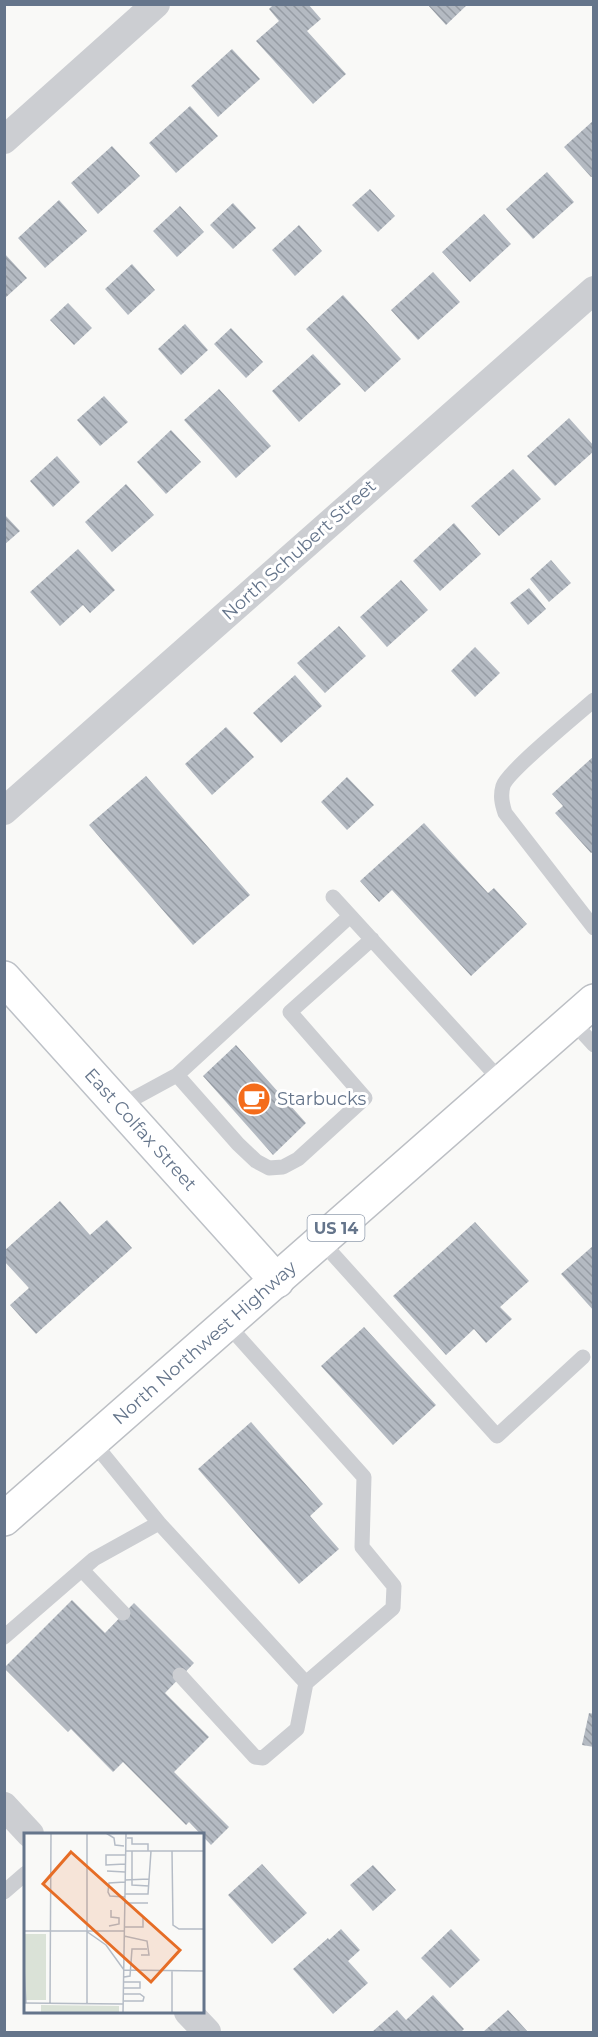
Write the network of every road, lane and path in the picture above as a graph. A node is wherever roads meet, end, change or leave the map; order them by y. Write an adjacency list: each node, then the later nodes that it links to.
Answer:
1 (156, 4): 2 (street)
2 (4, 140)
3 (594, 290): 5 (street, North Schubert Street)
4 (594, 700): 8 (lane)
5 (4, 811)
6 (333, 897): 7 (lane)
7 (350, 916): 9 (lane); 13 (lane)
8 (594, 927)
9 (372, 939): 13 (lane); 14 (lane)
10 (4, 978): 15 (main road, East Colfax Street)
11 (582, 1011): 12 (lane); 14 (main road, North Northwest Highway / US 14)
12 (594, 1046)
13 (177, 1075): 15 (lane)
14 (502, 1082): 16 (main road, North Northwest Highway / US 14)
15 (120, 1106): 17 (main road, East Colfax Street)
16 (321, 1241): 17 (main road, North Northwest Highway / US 14); 19 (lane)
17 (277, 1281): 18 (main road, North Northwest Highway / US 14)
18 (227, 1324): 20 (main road, North Northwest Highway / US 14); 27 (lane)
19 (583, 1357)
20 (93, 1442): 21 (main road, North Northwest Highway / US 14); 22 (lane)
21 (4, 1520)
22 (159, 1523): 23 (lane); 27 (lane)
23 (82, 1570): 24 (lane); 25 (lane)
24 (123, 1613)
25 (4, 1637)
26 (180, 1675): 27 (lane)
27 (306, 1683)
28 (4, 1806): 29 (street)
29 (29, 1833)
30 (24, 1875): 31 (lane)
31 (4, 1892)
32 (189, 2013): 33 (street)
33 (207, 2032)

